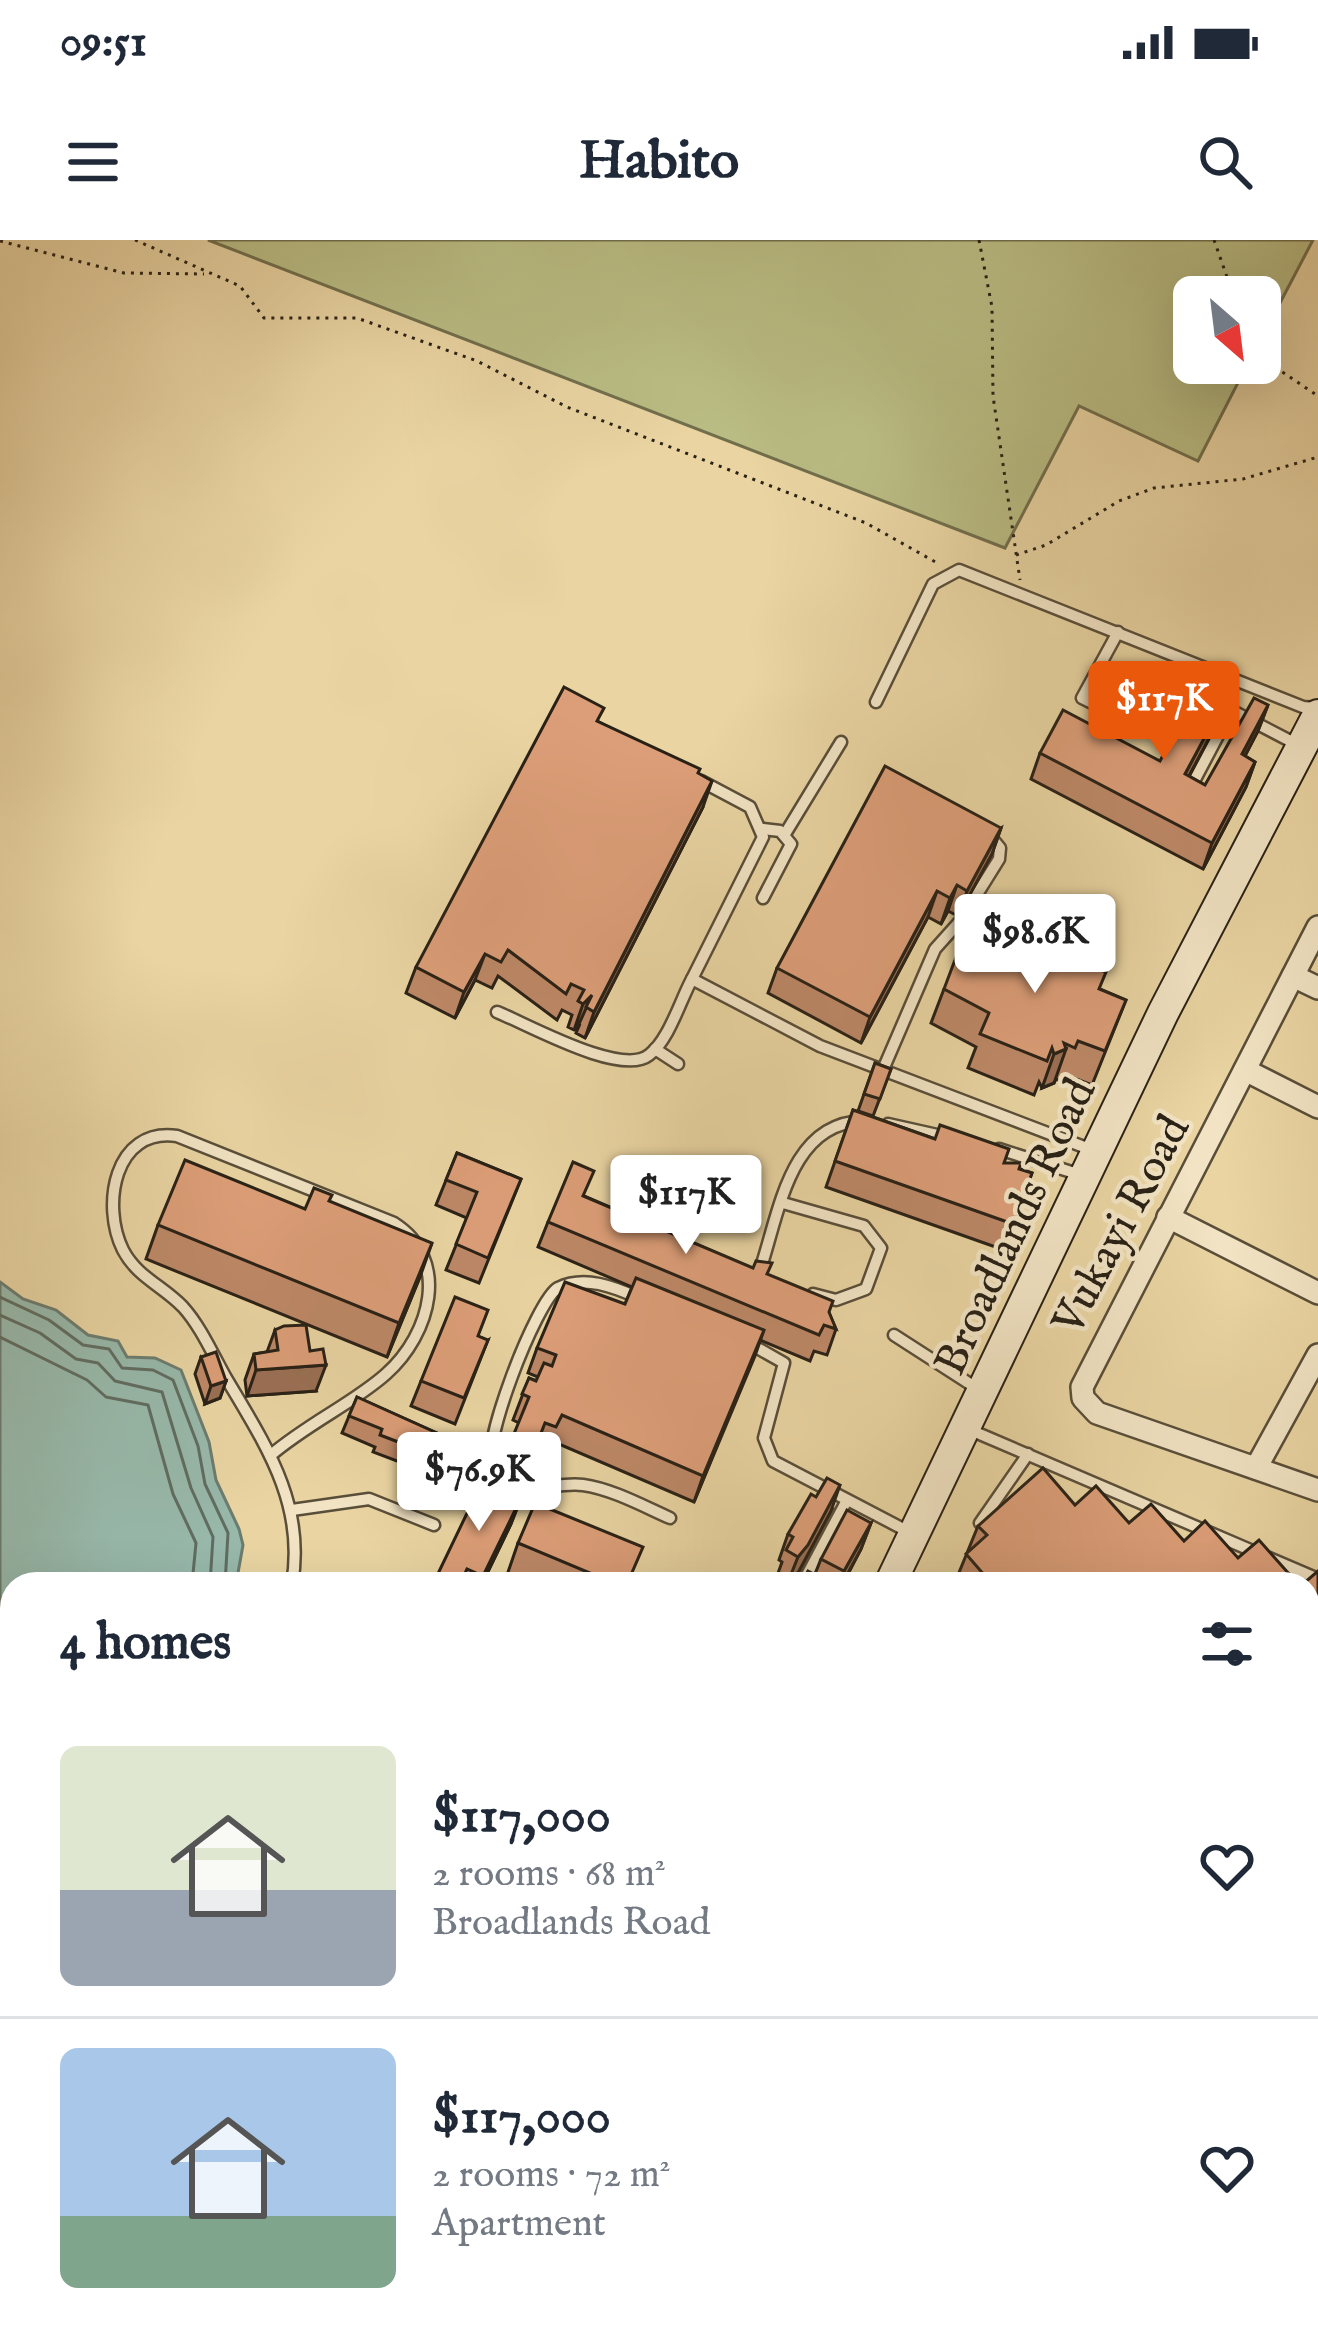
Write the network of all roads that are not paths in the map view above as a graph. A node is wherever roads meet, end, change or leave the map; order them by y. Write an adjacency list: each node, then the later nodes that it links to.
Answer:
1 (1118, 632): 2 (lane); 3 (lane); 4 (lane)
2 (876, 702)
3 (1231, 710): 6 (lane); 8 (lane)
4 (1318, 711): 6 (main road, Broadlands Road)
5 (842, 742): 11 (lane)
6 (1301, 746): 25 (main road, Broadlands Road)
7 (694, 777): 10 (lane)
8 (1191, 787)
9 (976, 827): 21 (lane)
10 (763, 829): 11 (lane); 15 (lane)
11 (785, 834): 12 (lane)
12 (763, 898)
13 (1318, 927): 14 (street, Vukayi Road)
14 (1293, 976): 16 (street); 20 (street, Vukayi Road)
15 (692, 980): 18 (lane); 21 (lane)
16 (1318, 988)
17 (497, 1012): 18 (lane)
18 (655, 1049): 19 (lane)
19 (678, 1064)
20 (1245, 1070): 22 (street); 27 (street, Vukayi Road)
21 (882, 1072): 25 (lane)
22 (1318, 1107)
23 (970, 1143): 26 (lane)
24 (993, 1148): 25 (lane)
25 (1092, 1165): 37 (main road, Broadlands Road)
26 (783, 1203): 29 (lane); 31 (lane)
27 (1168, 1217): 32 (street); 41 (street, Vukayi Road)
28 (739, 1267): 29 (lane)
29 (759, 1273): 30 (lane)
30 (779, 1281)
31 (800, 1289)
32 (1318, 1293)
33 (655, 1304): 45 (lane)
34 (894, 1335): 37 (lane)
35 (735, 1336): 43 (lane)
36 (1318, 1355): 41 (street)
37 (983, 1393): 38 (main road, Broadlands Road)
38 (966, 1428): 39 (lane); 48 (main road, Broadlands Road)
39 (1028, 1454): 46 (lane); 52 (lane)
40 (271, 1455): 40 (lane); 44 (lane)
41 (1256, 1468): 42 (street, Vukayi Road)
42 (1318, 1490)
43 (846, 1502): 48 (lane); 50 (lane)
44 (292, 1510): 47 (lane); 49 (lane)
45 (670, 1518)
46 (980, 1523)
47 (434, 1525)
48 (914, 1534): 51 (main road, Broadlands Road)
49 (292, 1572)
50 (809, 1572)
51 (896, 1572)
52 (1302, 1572)

